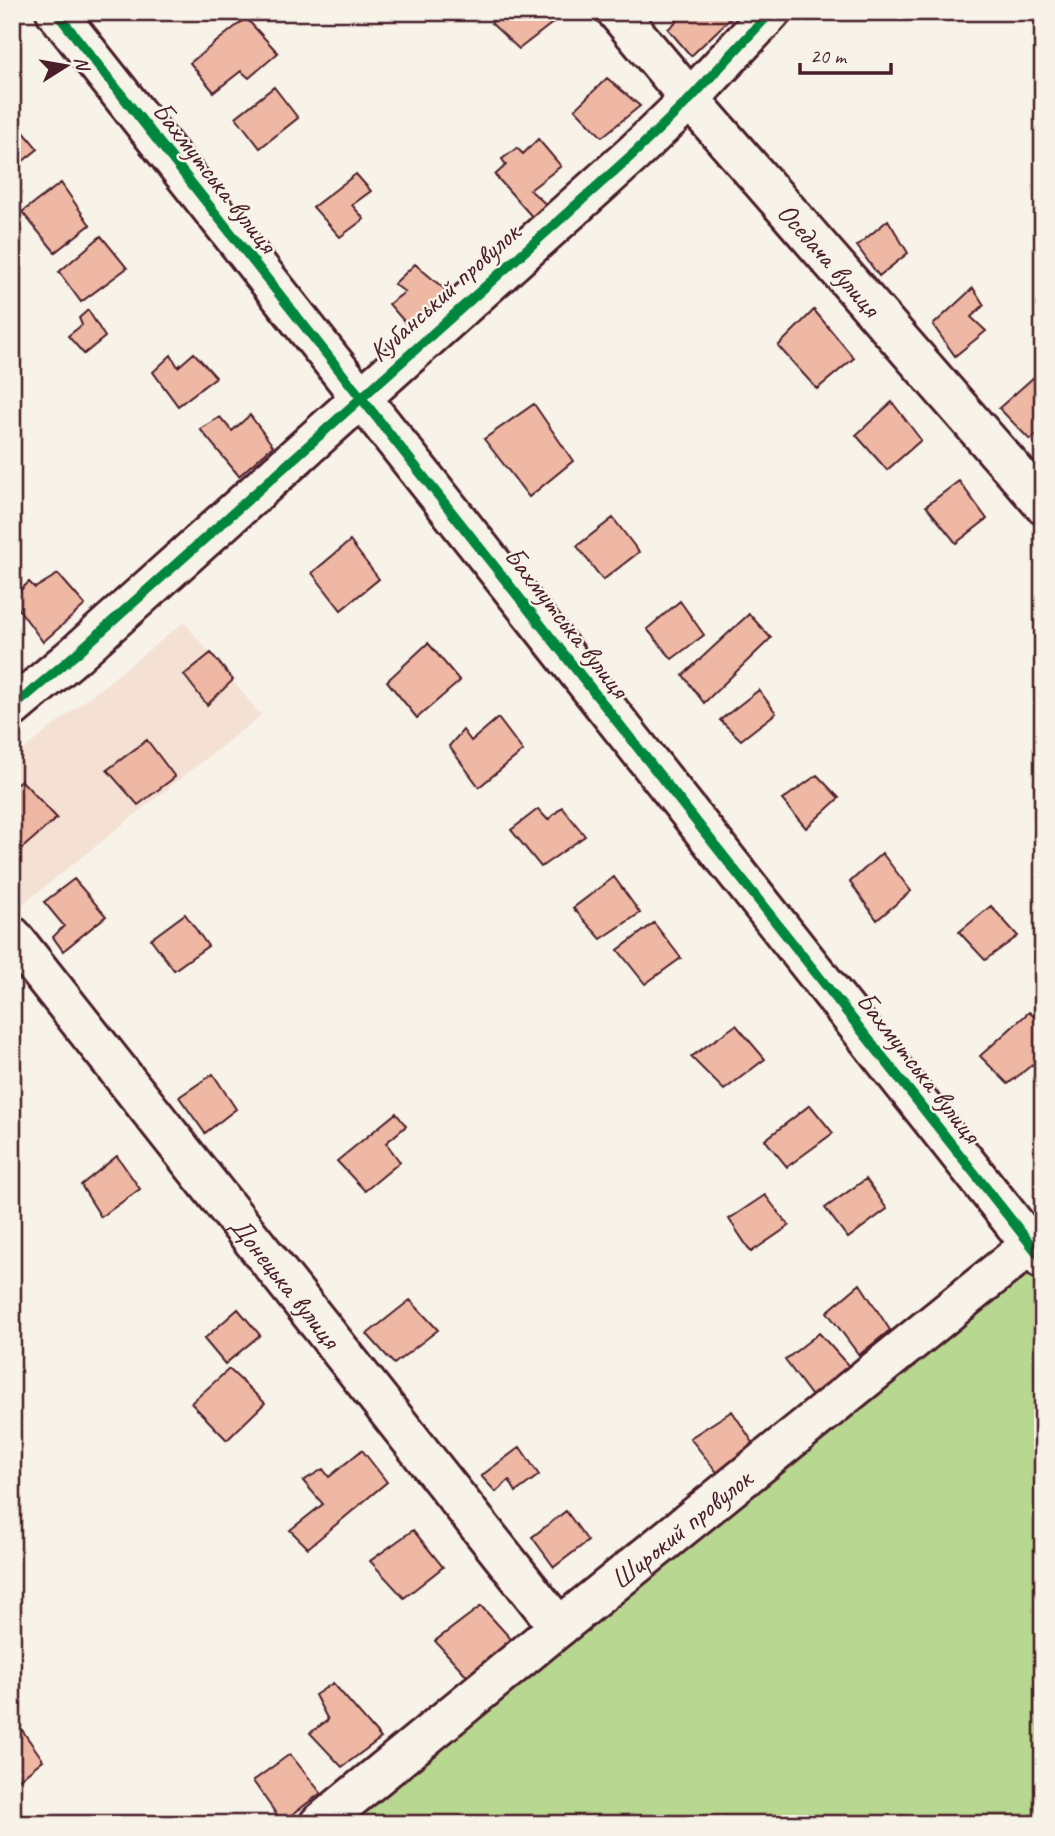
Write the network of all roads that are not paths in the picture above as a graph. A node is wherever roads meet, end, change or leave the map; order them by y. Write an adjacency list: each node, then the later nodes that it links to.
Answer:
1 (56, 12): 5 (street, Бахмутська вулиця)
2 (617, 12): 4 (street, Оседача вулиця)
3 (771, 12): 4 (street, Кубанський провулок)
4 (690, 99): 5 (street, Кубанський провулок); 6 (street, Оседача вулиця)
5 (360, 398): 7 (street, Кубанський провулок); 9 (street, Бахмутська вулиця)
6 (1043, 503)
7 (12, 708)
8 (12, 936): 10 (street, Донецька вулиця)
9 (1039, 1247): 10 (street, Широкий провулок)
10 (559, 1627): 11 (street, Широкий провулок)
11 (319, 1824)

